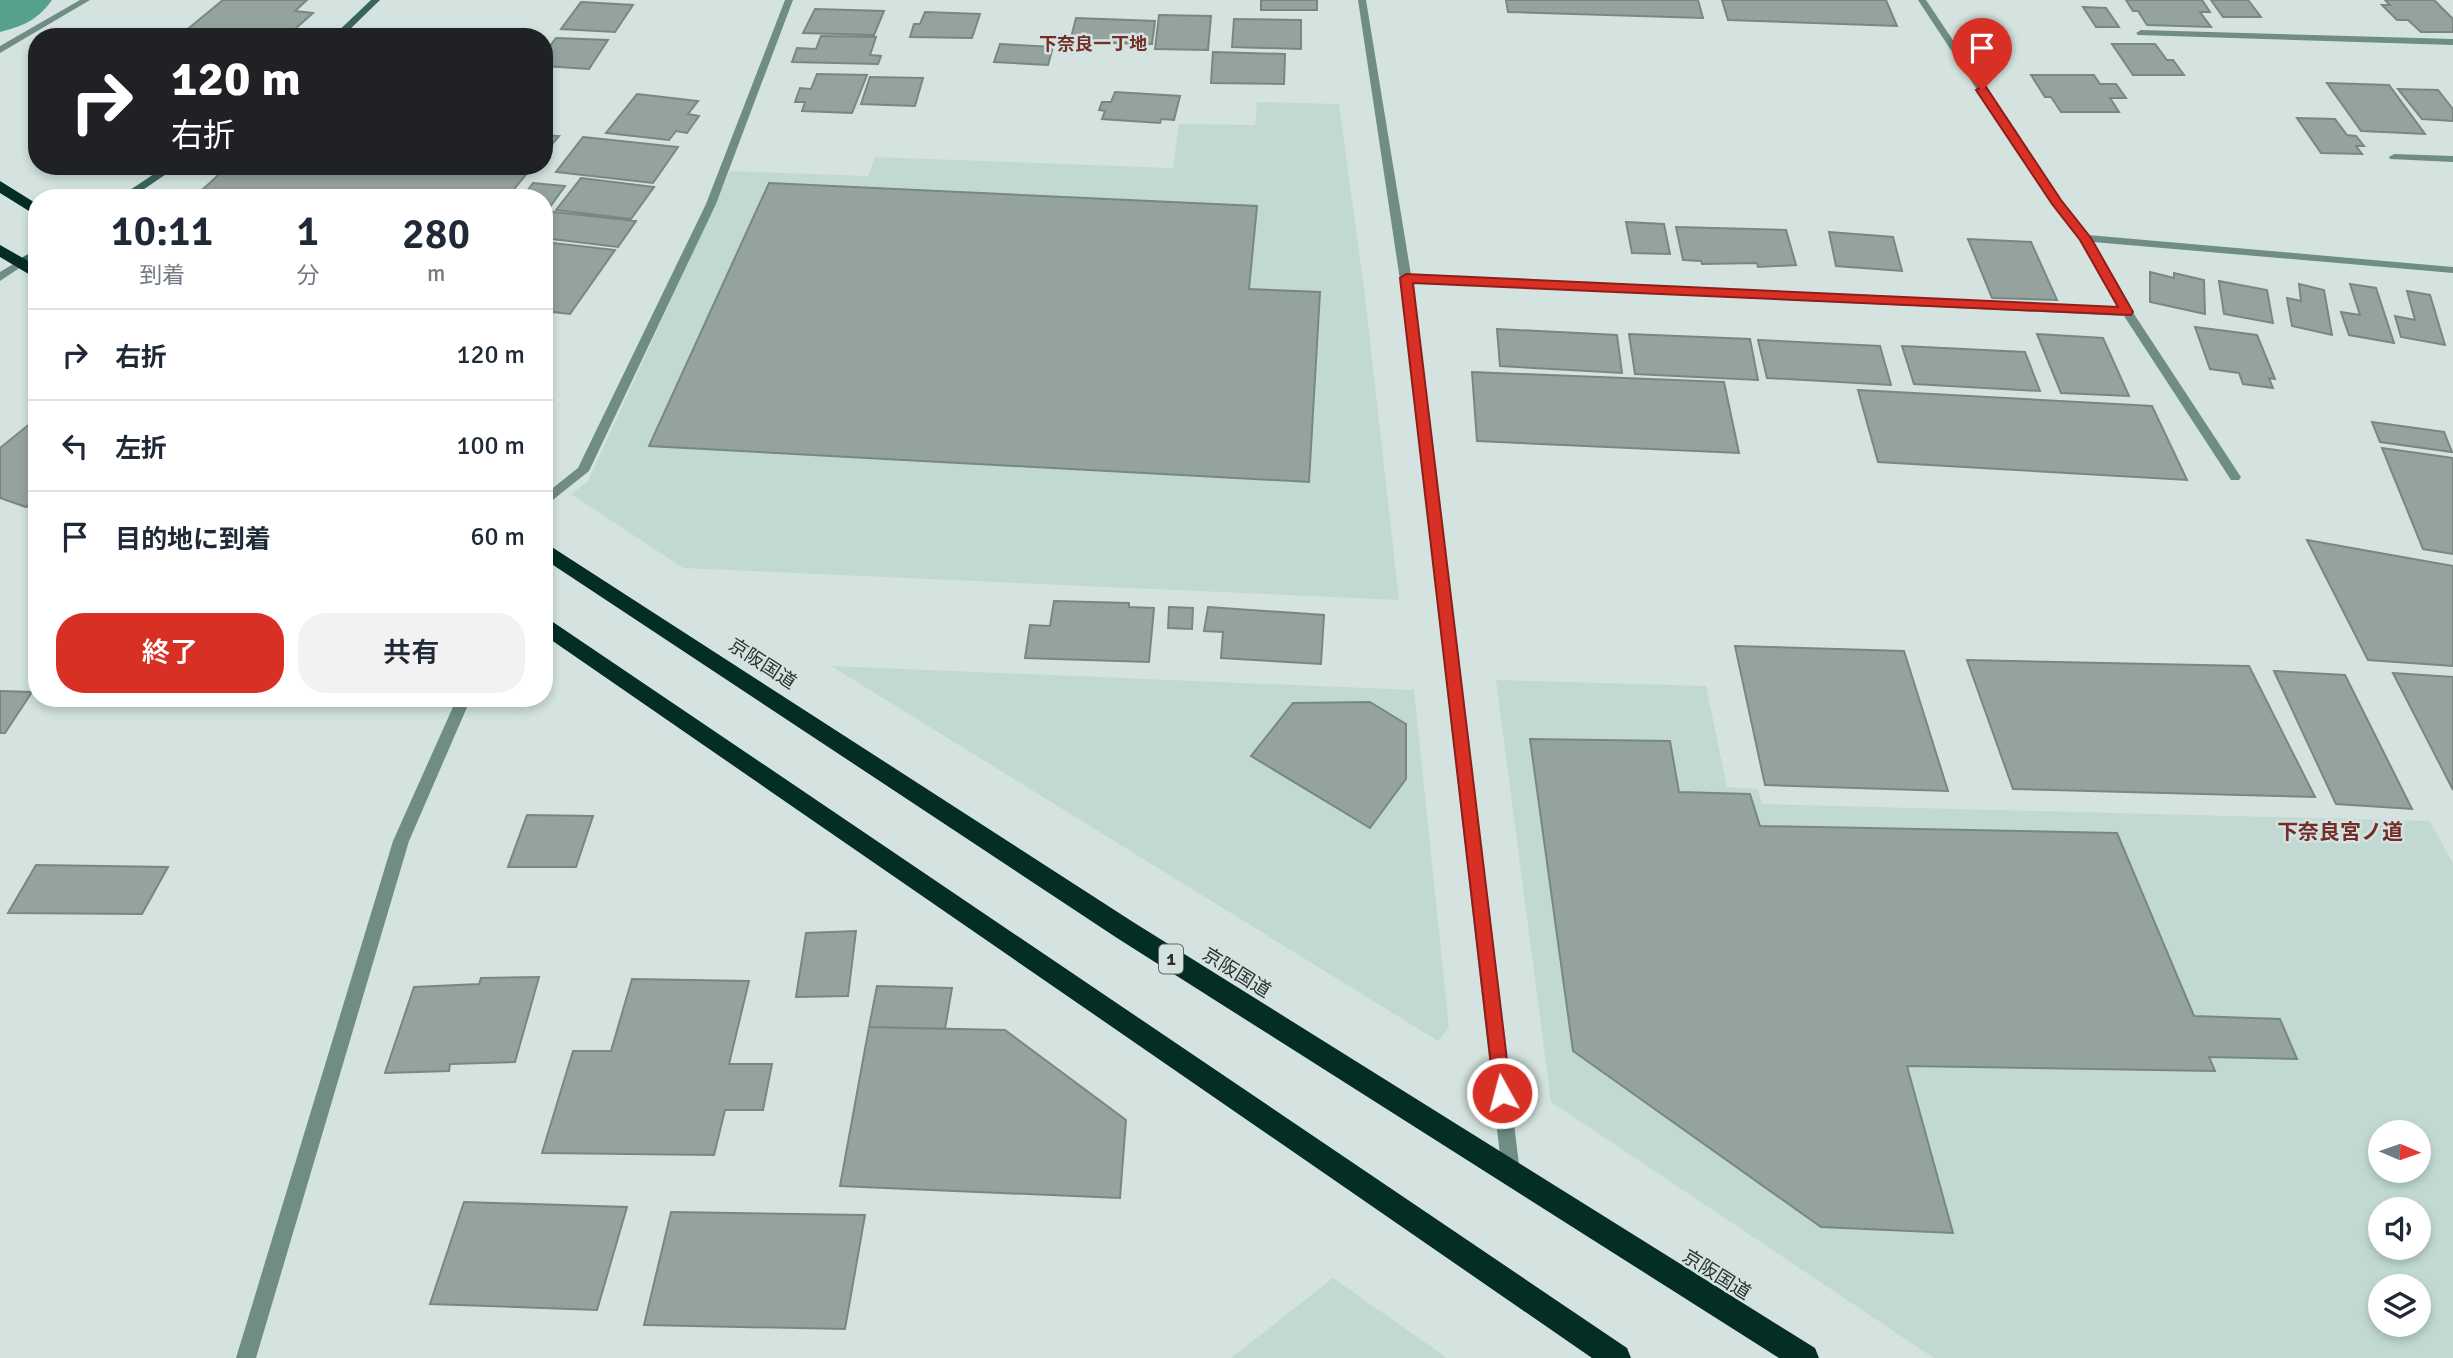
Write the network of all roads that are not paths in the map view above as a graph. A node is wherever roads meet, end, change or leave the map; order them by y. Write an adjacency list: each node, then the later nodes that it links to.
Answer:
1 (86, 0): 6 (street)
2 (376, 0): 7 (street)
3 (789, 0): 28 (street)
4 (1362, 0): 25 (street)
5 (1922, 0): 18 (street)
6 (38, 28)
7 (346, 28)
8 (2141, 33): 10 (street)
9 (28, 34): 11 (street)
10 (2453, 42)
11 (0, 50)
12 (2394, 157): 13 (street)
13 (2453, 159)
14 (159, 175): 16 (street)
15 (0, 186): 17 (highway)
16 (137, 189)
17 (28, 205)
18 (2085, 238): 23 (street); 26 (street)
19 (0, 250): 21 (highway)
20 (28, 258): 21 (street)
21 (20, 263): 22 (highway); 24 (street)
22 (28, 268)
23 (2453, 270)
24 (0, 277)
25 (1406, 278): 26 (street); 32 (street)
26 (2127, 312): 27 (street)
27 (2235, 477)
28 (553, 495)
29 (553, 555): 32 (highway, 京阪国道 / 1)
30 (553, 630): 34 (highway)
31 (460, 707): 33 (street)
32 (1511, 1175): 35 (highway, 京阪国道 / 1)
33 (246, 1358)
34 (1617, 1358)
35 (1805, 1358)

